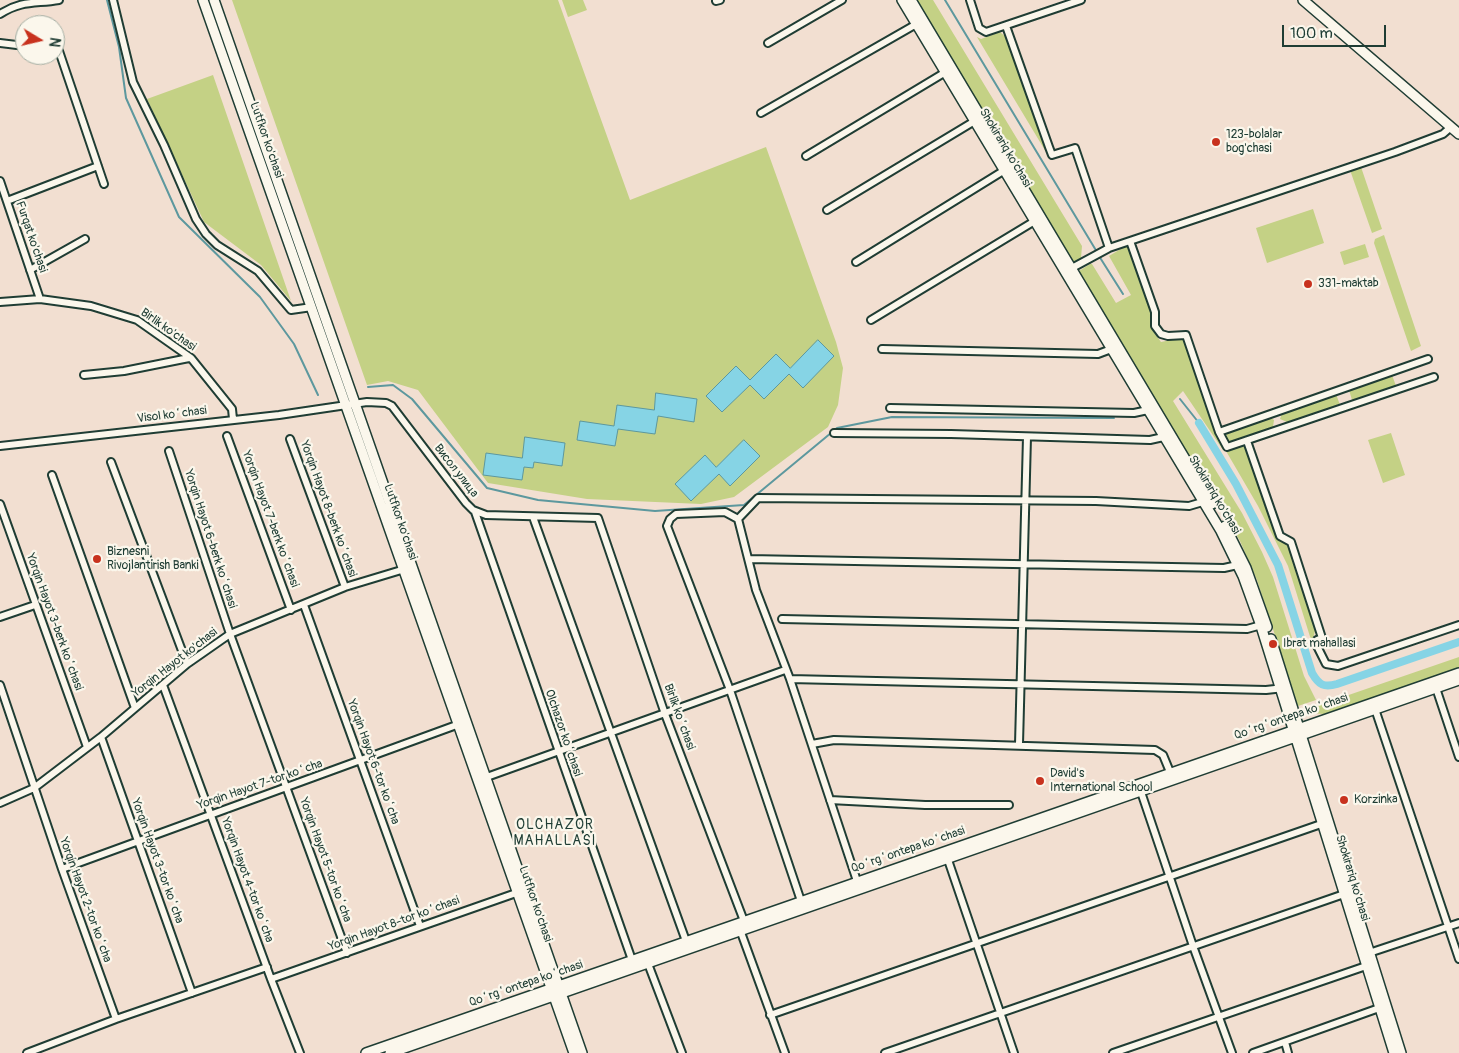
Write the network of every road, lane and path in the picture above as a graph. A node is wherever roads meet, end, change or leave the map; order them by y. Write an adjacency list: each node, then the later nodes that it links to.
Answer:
1 (59, 0): 11 (street)
2 (113, 0): 39 (street)
3 (203, 0): 39 (main road, Lutfkor ko'chasi)
4 (214, 0): 47 (main road, Lutfkor ko'chasi)
5 (842, 0): 15 (street)
6 (902, 0): 12 (main road, Shokirariq ko'chasi)
7 (911, 0): 12 (main road, Shokirariq ko'chasi)
8 (970, 0): 13 (street)
9 (1081, 0): 13 (street)
10 (1303, 0): 21 (main road)
11 (0, 14)
12 (920, 22): 18 (main road, Shokirariq ko'chasi); 19 (street)
13 (1006, 26): 33 (street)
14 (0, 42): 16 (street)
15 (768, 43)
16 (15, 44)
17 (64, 65): 24 (street)
18 (949, 70): 20 (main road, Shokirariq ko'chasi); 23 (street)
19 (761, 113)
20 (978, 119): 25 (main road, Shokirariq ko'chasi); 29 (street)
21 (1451, 128): 22 (main road); 32 (street)
22 (1459, 134)
23 (806, 156)
24 (98, 166): 27 (street); 28 (street)
25 (1007, 168): 30 (main road, Shokirariq ko'chasi); 34 (street)
26 (0, 181): 28 (street, Furqat ko'chasi)
27 (104, 184)
28 (7, 201): 36 (street, Furqat ko'chasi)
29 (827, 210)
30 (1038, 219): 35 (main road, Shokirariq ko'chasi); 40 (street); 41 (main road, Shokirariq ko'chasi)
31 (85, 238): 36 (street)
32 (1130, 241): 33 (street); 51 (street)
33 (1106, 250): 35 (street)
34 (856, 262)
35 (1072, 268): 41 (main road, Shokirariq ko'chasi)
36 (30, 270): 37 (street, Furqat ko'chasi)
37 (40, 299): 38 (street, Birlik ko'chasi); 43 (street, Birlik ko'chasi)
38 (0, 302)
39 (312, 307): 47 (main road, Lutfkor ko'chasi)
40 (871, 320)
41 (1115, 347): 42 (street); 49 (main road, Shokirariq ko'chasi); 54 (main road, Shokirariq ko'chasi)
42 (882, 349)
43 (191, 358): 45 (street); 50 (street, Birlik ko'chasi)
44 (1428, 359): 51 (street)
45 (84, 375)
46 (1434, 377): 57 (street)
47 (351, 405): 50 (street, Visol koʻchasi); 65 (street, Висол улица); 72 (main road, Lutfkor ko'chasi)
48 (890, 408): 49 (street)
49 (1148, 410): 54 (main road, Shokirariq ko'chasi)
50 (233, 419): 58 (street, Visol koʻchasi)
51 (1219, 432): 57 (street)
52 (834, 433): 55 (street)
53 (227, 436): 76 (street, Yorqin Hayot 7-berk koʻchasi)
54 (1168, 436): 55 (street); 63 (main road, Shokirariq ko'chasi)
55 (1027, 437): 62 (street)
56 (290, 440): 73 (street, Yorqin Hayot 8-berk koʻchasi)
57 (1247, 441): 81 (street)
58 (0, 446)
59 (169, 450): 82 (street, Yorqin Hayot 6-berk koʻchasi)
60 (111, 462): 83 (street)
61 (52, 475): 95 (street)
62 (1026, 501): 63 (street); 68 (street); 70 (street)
63 (1206, 501): 71 (main road, Shokirariq ko'chasi)
64 (0, 504): 74 (street, Yorqin Hayot 3-berk koʻchasi)
65 (475, 512): 66 (street, Висол улица); 104 (street, Olchazor koʻchasi)
66 (533, 517): 67 (street, Висол улица); 99 (street)
67 (598, 518): 96 (street, Birlik koʻchasi)
68 (738, 519): 69 (street); 93 (street)
69 (749, 559): 70 (street); 84 (street)
70 (1024, 563): 71 (street); 79 (street)
71 (1241, 564): 80 (main road, Shokirariq ko'chasi)
72 (408, 568): 73 (street, Yorqin Hayot ko'chasi); 97 (main road, Lutfkor ko'chasi)
73 (345, 587): 75 (street, Yorqin Hayot ko'chasi)
74 (35, 605): 77 (street); 103 (street, Yorqin Hayot 3-berk koʻchasi)
75 (304, 605): 76 (street, Yorqin Hayot ko'chasi); 106 (street, Yorqin Hayot 6-tor koʻcha)
76 (291, 610): 82 (street, Yorqin Hayot ko'chasi)
77 (0, 616)
78 (782, 619): 79 (street)
79 (1022, 625): 80 (street); 88 (street)
80 (1263, 625): 92 (main road, Shokirariq ko'chasi)
81 (1459, 625)
82 (230, 634): 83 (street, Yorqin Hayot ko'chasi); 111 (street, Yorqin Hayot 5-tor koʻcha)
83 (187, 664): 91 (street, Yorqin Hayot ko'chasi)
84 (785, 670): 86 (street); 93 (street)
85 (1459, 673): 89 (main road, Qoʻrgʻontepa koʻchasi)
86 (790, 680): 88 (street); 101 (street)
87 (1459, 680): 89 (main road, Qoʻrgʻontepa koʻchasi)
88 (1021, 684): 92 (street); 102 (street)
89 (1434, 684): 94 (main road, Qoʻrgʻontepa koʻchasi); 105 (street)
90 (0, 685): 110 (street, Yorqin Hayot 2-tor koʻcha)
91 (163, 685): 95 (street, Yorqin Hayot ko'chasi); 115 (street, Yorqin Hayot 4-tor koʻcha)
92 (1284, 688): 98 (main road, Shokirariq ko'chasi)
93 (730, 690): 96 (street); 124 (street)
94 (1374, 706): 98 (main road, Qoʻrgʻontepa koʻchasi); 128 (street)
95 (135, 708): 100 (street, Yorqin Hayot ko'chasi)
96 (665, 714): 99 (street); 126 (street, Birlik koʻchasi)
97 (462, 723): 106 (street, Yorqin Hayot 7-tor koʻcha); 108 (main road, Lutfkor ko'chasi)
98 (1297, 732): 107 (main road, Qoʻrgʻontepa koʻchasi); 109 (main road, Qoʻrgʻontepa koʻchasi); 116 (main road, Shokirariq ko'chasi)
99 (612, 733): 104 (street); 129 (street)
100 (100, 737): 103 (street, Yorqin Hayot ko'chasi); 117 (street, Yorqin Hayot 3-tor koʻcha)
101 (812, 744): 102 (street); 112 (street)
102 (1019, 744): 107 (street)
103 (87, 747): 110 (street, Yorqin Hayot ko'chasi)
104 (558, 752): 108 (street); 136 (street, Olchazor koʻchasi)
105 (1459, 757)
106 (361, 761): 111 (street, Yorqin Hayot 7-tor koʻcha); 127 (street, Yorqin Hayot 6-tor koʻcha)
107 (1170, 772): 109 (main road, Qoʻrgʻontepa koʻchasi)
108 (482, 778): 122 (main road, Lutfkor ko'chasi)
109 (1139, 786): 118 (main road, Qoʻrgʻontepa koʻchasi); 120 (street)
110 (34, 788): 113 (street, Yorqin Hayot ko'chasi); 119 (street, Yorqin Hayot 2-tor koʻcha)
111 (287, 788): 115 (street, Yorqin Hayot 7-tor koʻcha); 132 (street, Yorqin Hayot 5-tor koʻcha)
112 (830, 800): 114 (street); 121 (street)
113 (0, 803)
114 (1010, 805)
115 (211, 814): 117 (street, Yorqin Hayot 7-tor koʻcha); 138 (street, Yorqin Hayot 4-tor koʻcha)
116 (1325, 822): 120 (street); 123 (main road, Shokirariq ko'chasi)
117 (138, 841): 119 (street, Yorqin Hayot 7-tor koʻcha); 141 (street, Yorqin Hayot 3-tor koʻcha)
118 (946, 854): 121 (main road, Qoʻrgʻontepa koʻchasi); 126 (main road, Qoʻrgʻontepa koʻchasi); 130 (street)
119 (62, 869): 146 (street, Yorqin Hayot 2-tor koʻcha)
120 (1168, 875): 130 (street); 131 (street)
121 (857, 882): 124 (main road, Qoʻrgʻontepa koʻchasi)
122 (521, 891): 127 (street, Yorqin Hayot 8-tor koʻchasi); 140 (main road, Lutfkor ko'chasi)
123 (1347, 893): 131 (street); 133 (main road, Shokirariq ko'chasi); 137 (main road, Shokirariq ko'chasi)
124 (801, 901): 126 (main road, Qoʻrgʻontepa koʻchasi)
125 (1459, 923): 128 (street)
126 (741, 925): 129 (main road, Qoʻrgʻontepa koʻchasi); 134 (main road, Qoʻrgʻontepa koʻchasi); 144 (street, Birlik koʻchasi)
127 (420, 926): 132 (street, Yorqin Hayot 8-tor koʻchasi)
128 (1448, 926): 133 (street); 135 (street)
129 (686, 941): 134 (main road, Qoʻrgʻontepa koʻchasi)
130 (976, 942): 143 (street); 144 (street)
131 (1193, 946): 143 (street); 145 (street)
132 (348, 953): 139 (street, Yorqin Hayot 8-tor koʻchasi)
133 (1369, 953): 137 (main road, Shokirariq ko'chasi)
134 (646, 959): 136 (main road, Qoʻrgʻontepa koʻchasi); 140 (main road, Qoʻrgʻontepa koʻchasi); 154 (street)
135 (1459, 959)
136 (632, 960): 140 (main road, Qoʻrgʻontepa koʻchasi)
137 (1370, 964): 142 (main road, Shokirariq ko'chasi); 145 (street)
138 (267, 967): 139 (street, Yorqin Hayot 4-tor koʻcha); 141 (street)
139 (271, 979): 149 (street, Yorqin Hayot 4-tor koʻcha)
140 (556, 991): 150 (main road, Qoʻrgʻontepa koʻchasi); 151 (main road, Qoʻrgʻontepa koʻchasi); 152 (main road, Lutfkor ko'chasi); 153 (main road, Lutfkor ko'chasi)
141 (192, 993): 146 (street)
142 (1383, 1007): 147 (street); 162 (main road, Shokirariq ko'chasi); 163 (main road, Shokirariq ko'chasi)
143 (1000, 1013): 156 (street); 157 (street)
144 (770, 1014): 155 (street, Birlik koʻchasi)
145 (1218, 1016): 158 (street); 159 (street)
146 (116, 1019): 148 (street)
147 (1285, 1042): 160 (street); 161 (street)
148 (27, 1053)
149 (300, 1053)
150 (366, 1053)
151 (390, 1053)
152 (574, 1053)
153 (582, 1053)
154 (682, 1053)
155 (785, 1053)
156 (885, 1053)
157 (1014, 1053)
158 (1113, 1053)
159 (1232, 1053)
160 (1253, 1053)
161 (1288, 1053)
162 (1394, 1053)
163 (1401, 1053)

